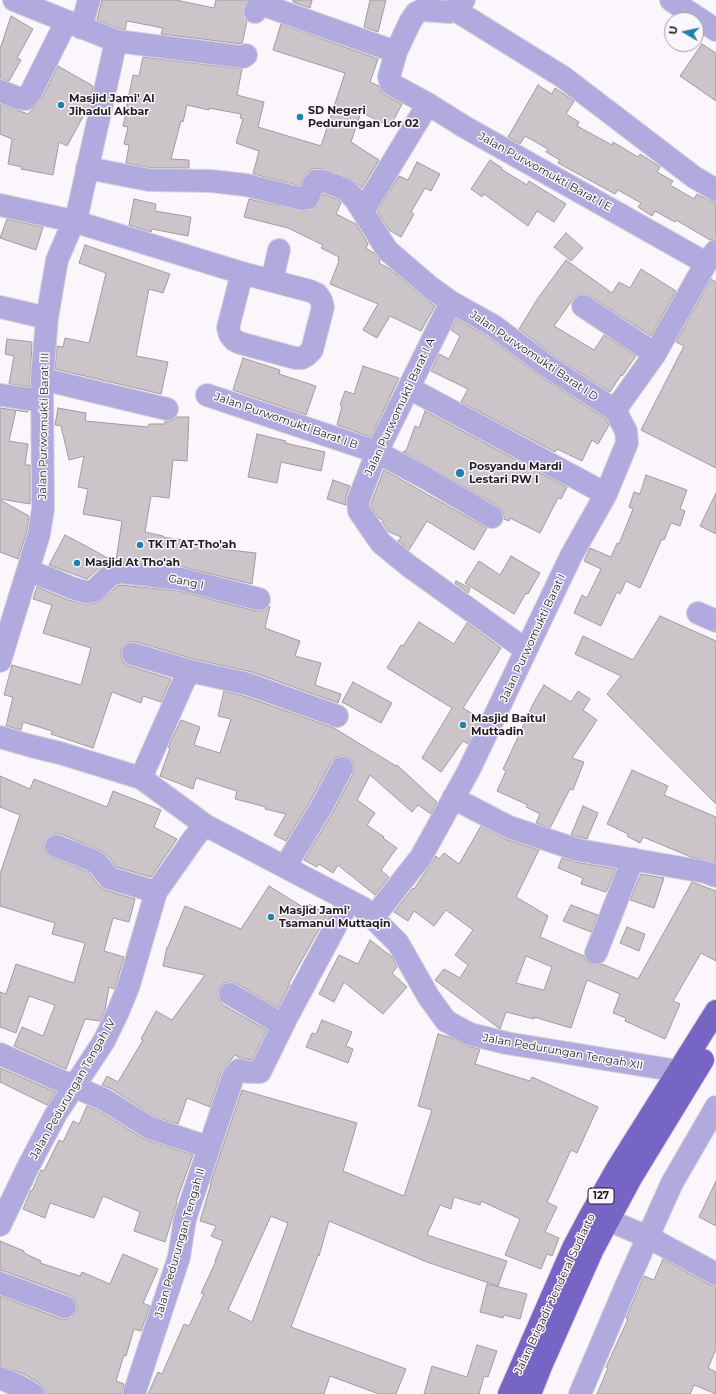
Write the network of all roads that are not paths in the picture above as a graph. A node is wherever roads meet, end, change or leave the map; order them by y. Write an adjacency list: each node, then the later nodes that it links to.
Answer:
1 (14, 0): 6 (street)
2 (88, 0): 6 (street)
3 (671, 0): 7 (street)
4 (460, 5): 9 (street); 14 (street)
5 (255, 12): 9 (street)
6 (74, 25): 8 (street); 11 (street)
7 (716, 30)
8 (116, 41): 10 (street); 13 (street, Jalan Purwomukti Barat III)
9 (396, 52): 12 (street, Jalan Purwomukti Barat I E)
10 (246, 55)
11 (0, 91)
12 (428, 104): 16 (street); 19 (street, Jalan Purwomukti Barat I E)
13 (87, 168): 16 (street, Jalan Purwomukti Barat I D); 17 (street, Jalan Purwomukti Barat III)
14 (716, 190)
15 (0, 205): 17 (street)
16 (363, 211): 22 (street, Jalan Purwomukti Barat I D)
17 (73, 221): 20 (street); 25 (street, Jalan Purwomukti Barat III)
18 (279, 250): 21 (street)
19 (711, 257): 26 (street)
20 (242, 273): 21 (street); 21 (street)
21 (272, 280)
22 (451, 302): 28 (street, Jalan Purwomukti Barat I A); 33 (street, Jalan Purwomukti Barat I D)
23 (583, 306): 26 (street)
24 (0, 307): 25 (street)
25 (47, 318): 27 (street, Jalan Purwomukti Barat III)
26 (655, 354): 33 (street)
27 (42, 378): 31 (street, Jalan Purwomukti Barat III); 32 (street)
28 (409, 388): 34 (street, Jalan Purwomukti Barat I A); 35 (street)
29 (0, 395): 31 (street)
30 (207, 395): 34 (street, Jalan Purwomukti Barat I B)
31 (42, 401): 37 (street, Jalan Purwomukti Barat III)
32 (167, 409)
33 (615, 410): 35 (street, Jalan Purwomukti Barat I)
34 (377, 452): 36 (street, Jalan Purwomukti Barat I B); 39 (street, Jalan Purwomukti Barat I A)
35 (606, 494): 39 (street, Jalan Purwomukti Barat I)
36 (492, 517)
37 (28, 571): 38 (street, Gang I); 41 (street, Jalan Purwomukti Barat III)
38 (259, 599)
39 (526, 650): 47 (street, Jalan Purwomukti Barat I)
40 (132, 654): 42 (street)
41 (0, 661)
42 (190, 671): 43 (street); 46 (street)
43 (337, 716)
44 (0, 737): 46 (street, Jalan Pedurungan Tengah XII)
45 (342, 768): 51 (street)
46 (141, 778): 48 (street, Jalan Pedurungan Tengah XII)
47 (453, 798): 50 (street); 55 (street, Jalan Purwomukti Barat I)
48 (205, 825): 51 (street, Jalan Pedurungan Tengah XII); 53 (street, Jalan Pedurungan Tengah IV)
49 (56, 846): 53 (street)
50 (633, 859): 52 (street); 56 (street)
51 (285, 867): 54 (street, Jalan Pedurungan Tengah XII)
52 (716, 876)
53 (156, 892): 63 (street, Jalan Pedurungan Tengah IV)
54 (349, 901): 55 (street, Jalan Pedurungan Tengah XII); 59 (street, Jalan Pedurungan Tengah II)
55 (373, 918): 62 (street, Jalan Pedurungan Tengah XII)
56 (596, 953)
57 (230, 994): 59 (street)
58 (716, 1011): 62 (main road, Jalan Brigadir Jenderal Sudiarto / 127)
59 (283, 1025): 65 (street, Jalan Pedurungan Tengah II)
60 (716, 1038): 66 (main road, Jalan Brigadir Jenderal Sudiarto / 127)
61 (0, 1054): 63 (street)
62 (678, 1071): 75 (main road, Jalan Brigadir Jenderal Sudiarto / 127)
63 (73, 1087): 65 (street); 67 (street, Jalan Pedurungan Tengah IV)
64 (716, 1108): 68 (street)
65 (208, 1148): 74 (street, Jalan Pedurungan Tengah II)
66 (608, 1220): 68 (street); 76 (main road, Jalan Brigadir Jenderal Sudiarto / 127)
67 (0, 1225)
68 (648, 1237): 69 (street); 77 (street)
69 (716, 1274)
70 (0, 1283): 71 (street)
71 (66, 1307)
72 (0, 1378): 73 (street)
73 (33, 1394)
74 (134, 1394)
75 (509, 1394)
76 (530, 1394)
77 (580, 1394)

